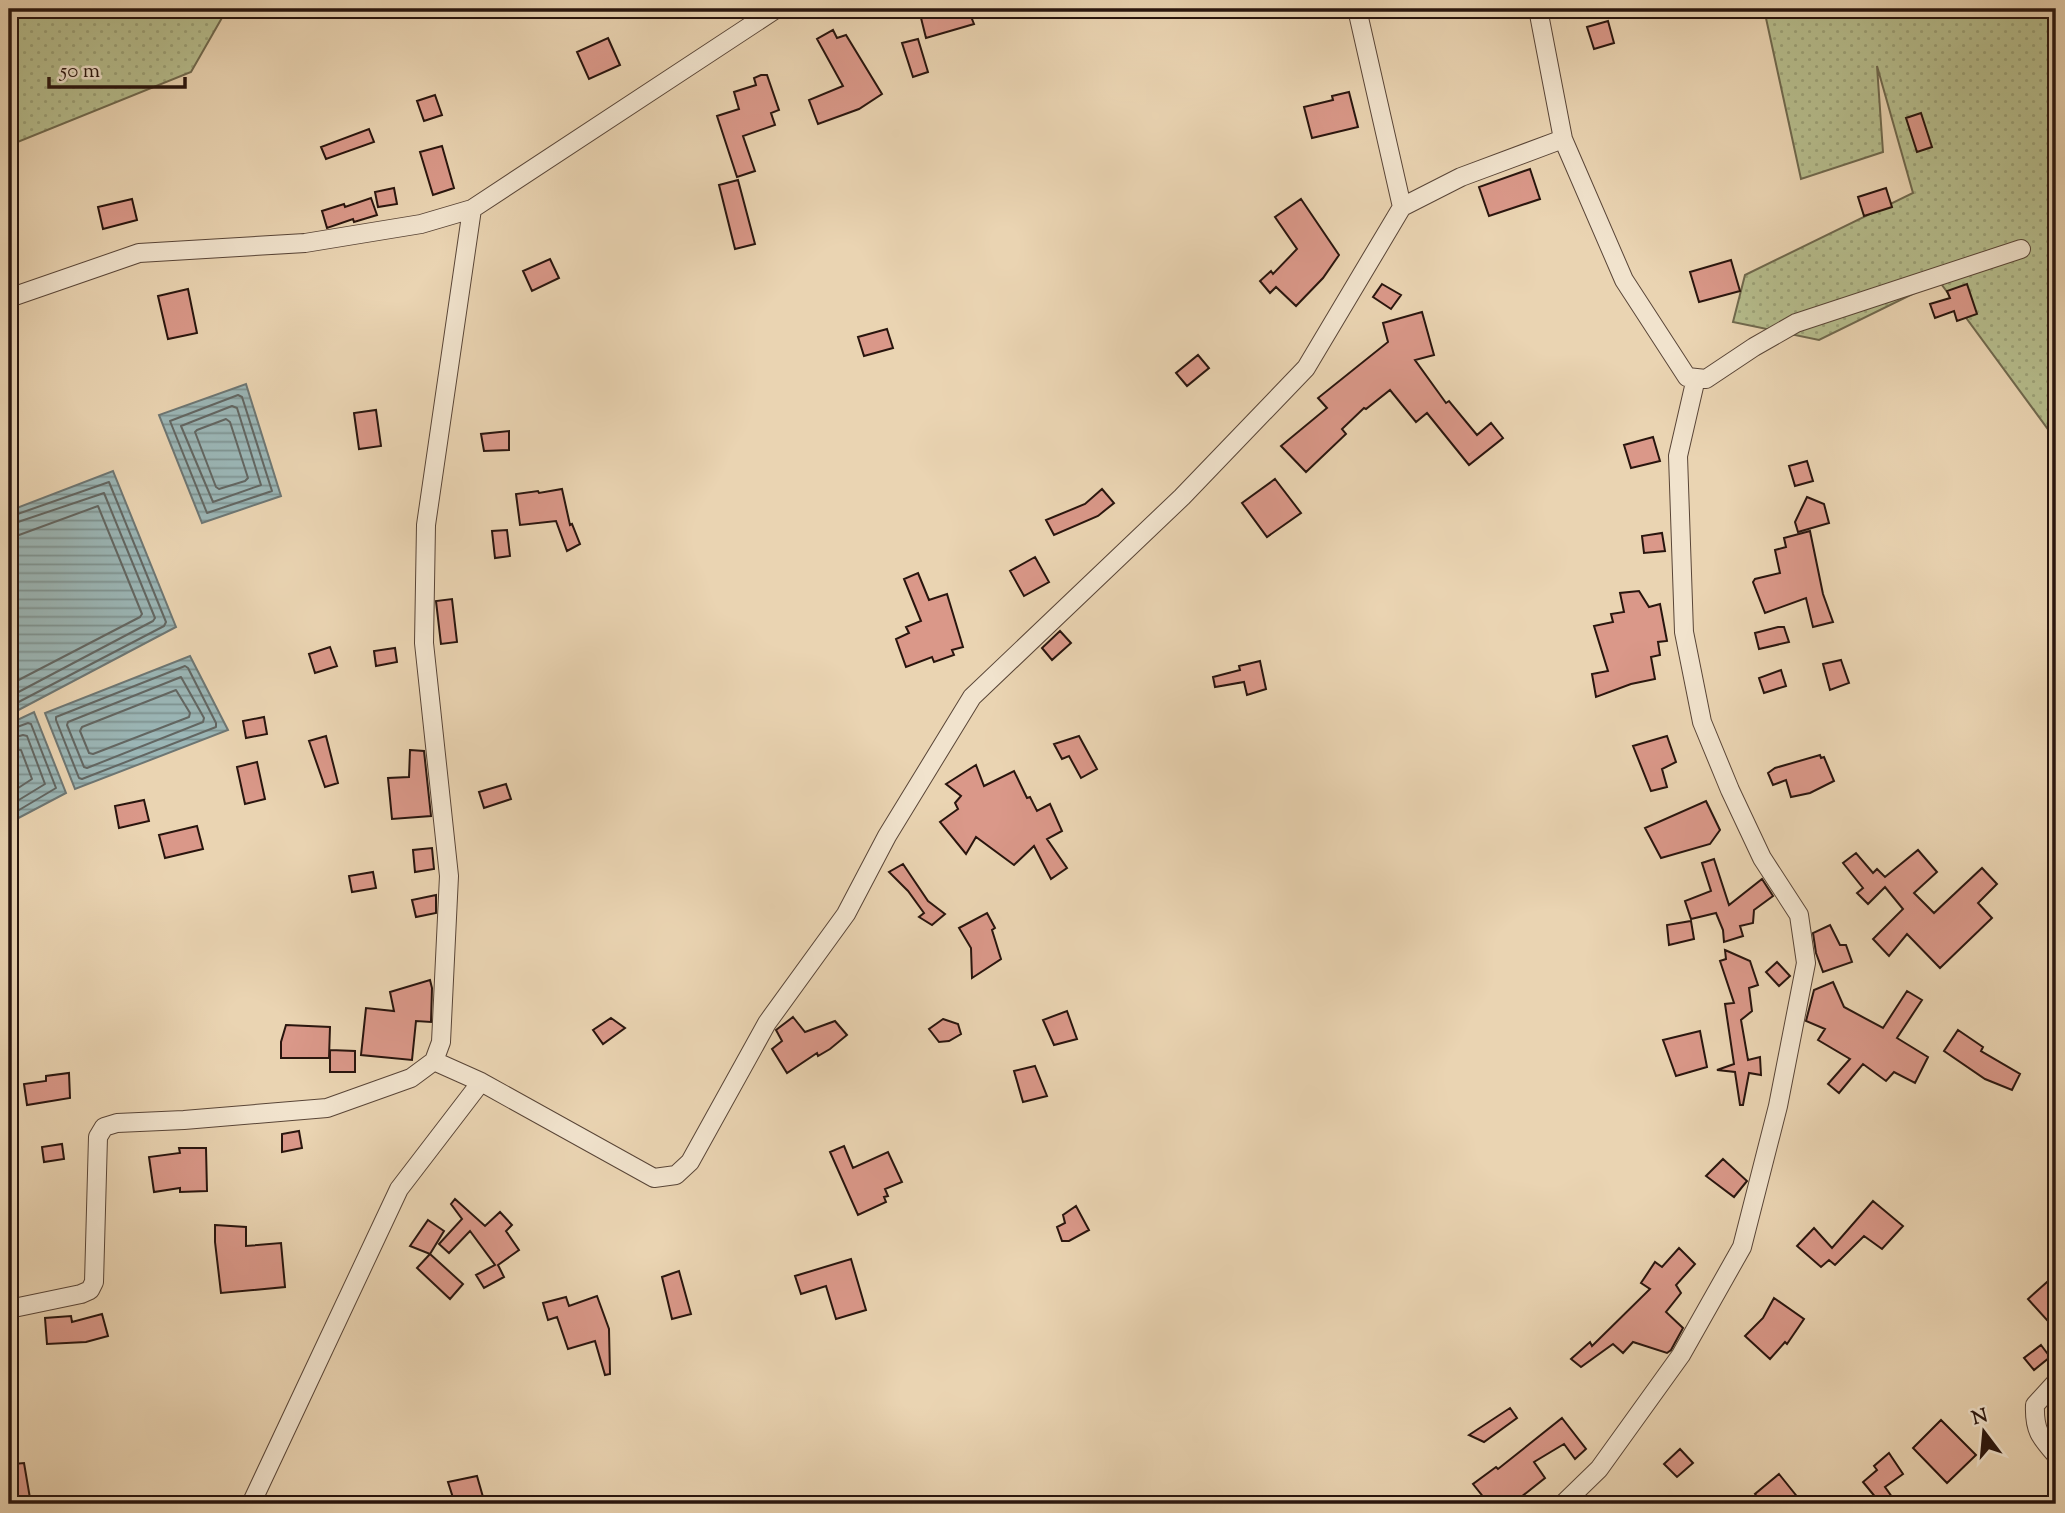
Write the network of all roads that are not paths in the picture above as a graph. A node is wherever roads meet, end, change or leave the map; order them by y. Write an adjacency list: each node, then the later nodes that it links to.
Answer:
1 (776, 9): 6 (street)
2 (1357, 9): 5 (street)
3 (1538, 9): 4 (street)
4 (1563, 139): 5 (street); 9 (street)
5 (1402, 207): 11 (street)
6 (471, 209): 8 (street); 10 (street)
7 (2021, 249): 9 (street)
8 (9, 298)
9 (1696, 378): 16 (street)
10 (434, 1061): 11 (street); 12 (street)
11 (481, 1082): 15 (street)
12 (9, 1309)
13 (2056, 1382): 14 (street)
14 (2056, 1455)
15 (251, 1504)
16 (1563, 1504)

